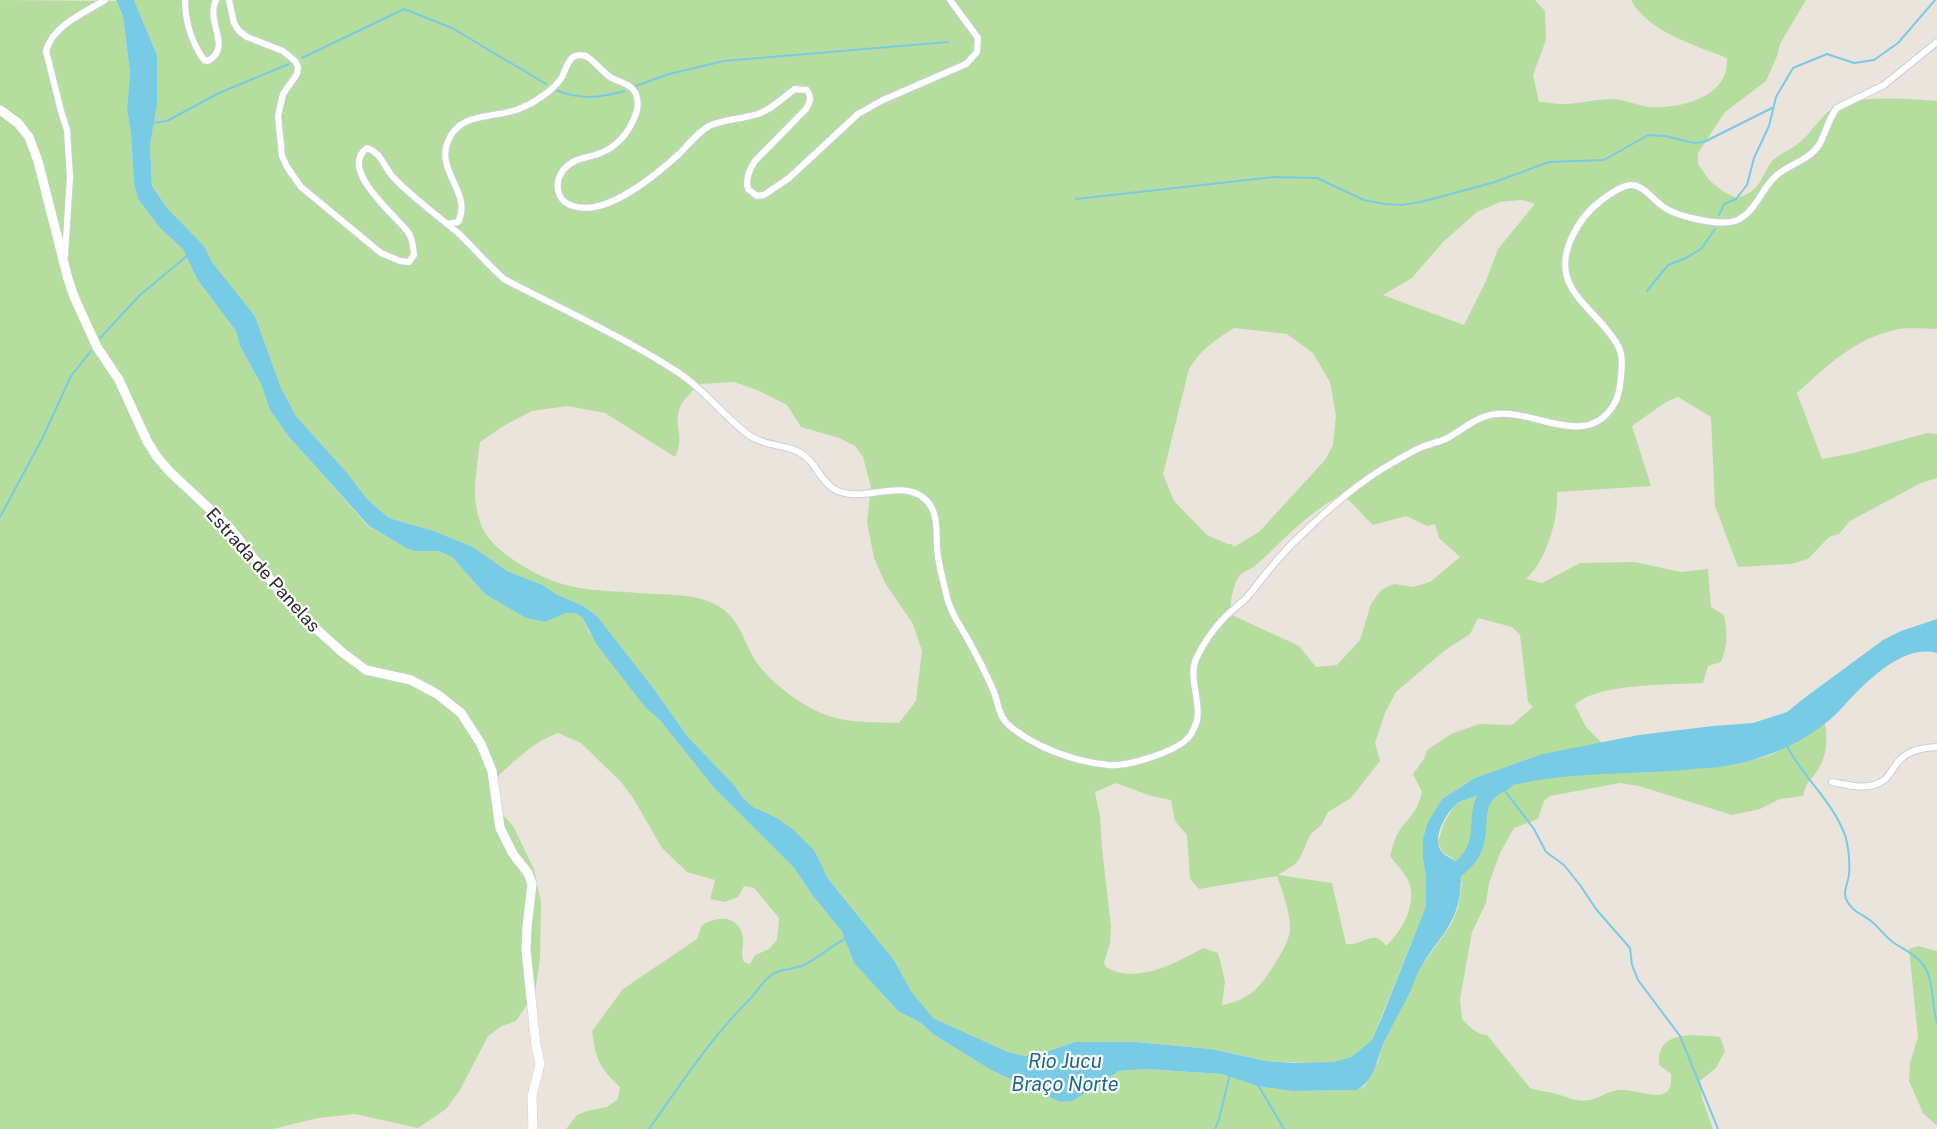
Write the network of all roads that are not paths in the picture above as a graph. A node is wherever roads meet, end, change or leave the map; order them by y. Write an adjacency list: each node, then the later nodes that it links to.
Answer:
1 (105, 0): 9 (street)
2 (185, 0): 3 (street)
3 (216, 0)
4 (229, 0): 8 (street)
5 (950, 0): 8 (street)
6 (1937, 42): 8 (street)
7 (0, 110): 9 (street, Estrada de Panelas)
8 (447, 224)
9 (64, 264): 12 (street, Estrada de Panelas)
10 (1937, 747): 11 (street)
11 (1832, 782)
12 (533, 1129)

